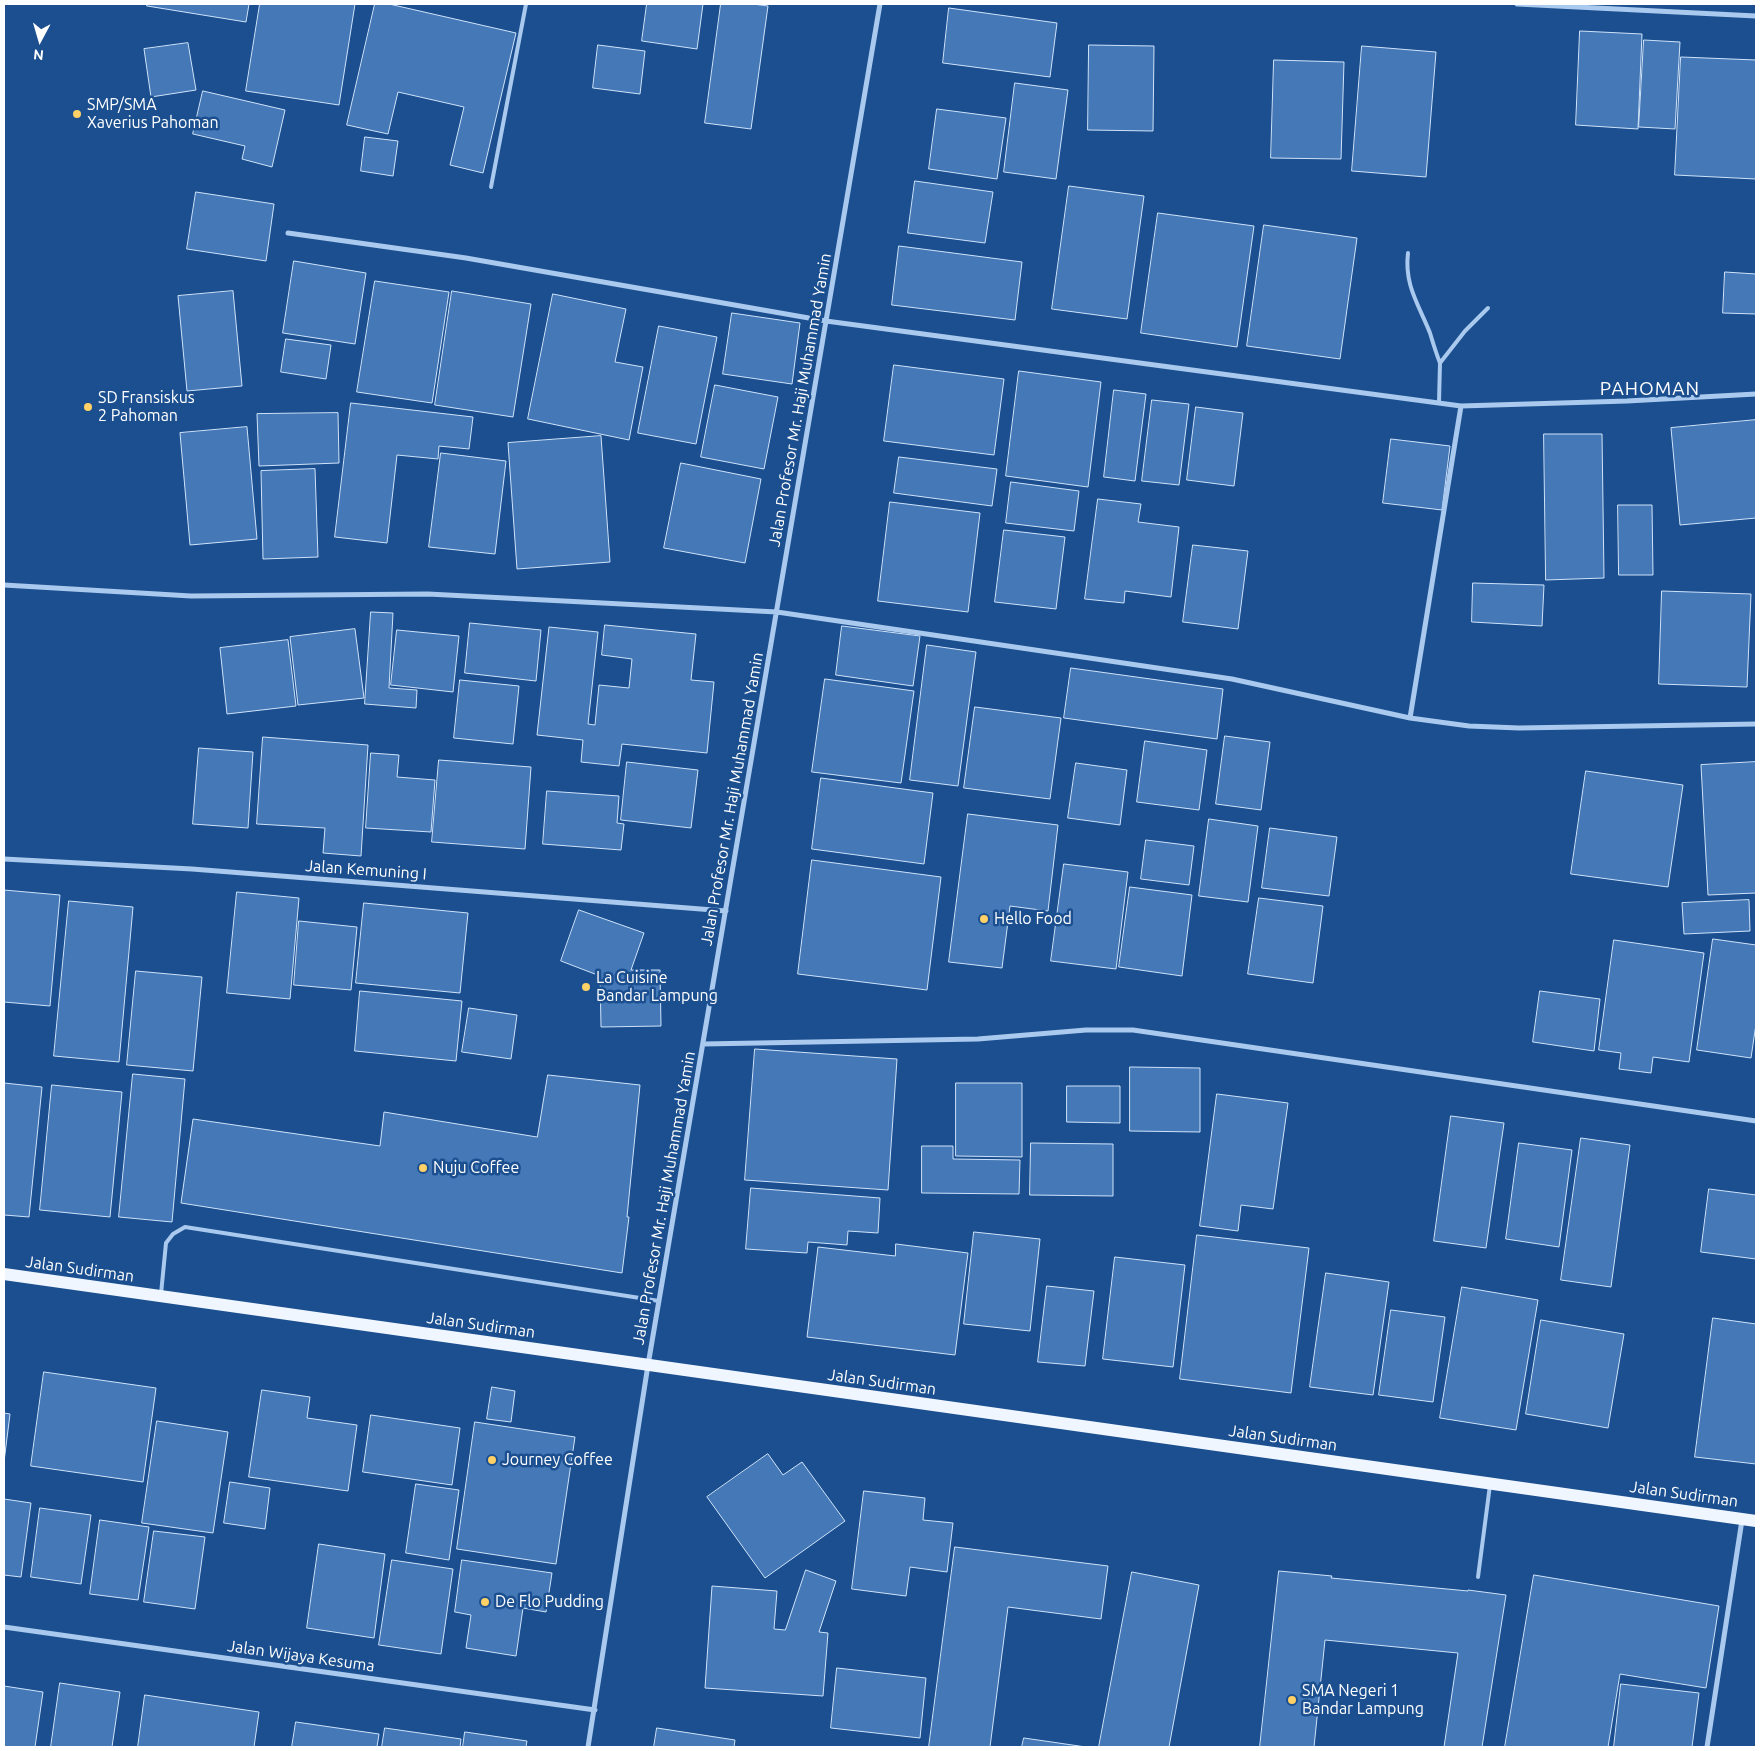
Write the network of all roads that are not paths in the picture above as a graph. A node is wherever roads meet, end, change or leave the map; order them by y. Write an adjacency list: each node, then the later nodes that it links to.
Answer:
1 (526, 4): 5 (lane)
2 (880, 4): 9 (street, Jalan Profesor Mr. Haji Muhammad Yamin)
3 (1517, 4): 4 (street)
4 (1756, 16)
5 (492, 187)
6 (288, 233): 9 (street)
7 (1408, 253): 10 (lane)
8 (1488, 308): 10 (lane)
9 (826, 322): 12 (street); 15 (street, Jalan Profesor Mr. Haji Muhammad Yamin)
10 (1440, 363): 12 (lane)
11 (1756, 394): 13 (street)
12 (1439, 402): 13 (street)
13 (1461, 406): 16 (street)
14 (4, 585): 15 (street)
15 (776, 612): 16 (street); 19 (street, Jalan Profesor Mr. Haji Muhammad Yamin)
16 (1410, 718): 17 (street)
17 (1756, 724)
18 (4, 859): 19 (street, Jalan Kemuning I)
19 (726, 911): 20 (street, Jalan Profesor Mr. Haji Muhammad Yamin)
20 (703, 1044): 21 (street); 24 (street, Jalan Profesor Mr. Haji Muhammad Yamin)
21 (1756, 1121)
22 (4, 1274): 23 (main road, Jalan Sudirman)
23 (161, 1296): 24 (lane); 25 (main road, Jalan Sudirman)
24 (659, 1301): 25 (street, Jalan Profesor Mr. Haji Muhammad Yamin)
25 (648, 1365): 26 (main road, Jalan Sudirman); 31 (street, Jalan Profesor Mr. Haji Muhammad Yamin)
26 (1490, 1484): 27 (main road, Jalan Sudirman); 29 (lane)
27 (1742, 1519): 28 (main road, Jalan Sudirman); 33 (street)
28 (1756, 1521)
29 (1478, 1577)
30 (4, 1627): 31 (street, Jalan Wijaya Kesuma)
31 (595, 1710): 32 (street, Jalan Profesor Mr. Haji Muhammad Yamin)
32 (588, 1747)
33 (1707, 1747)

